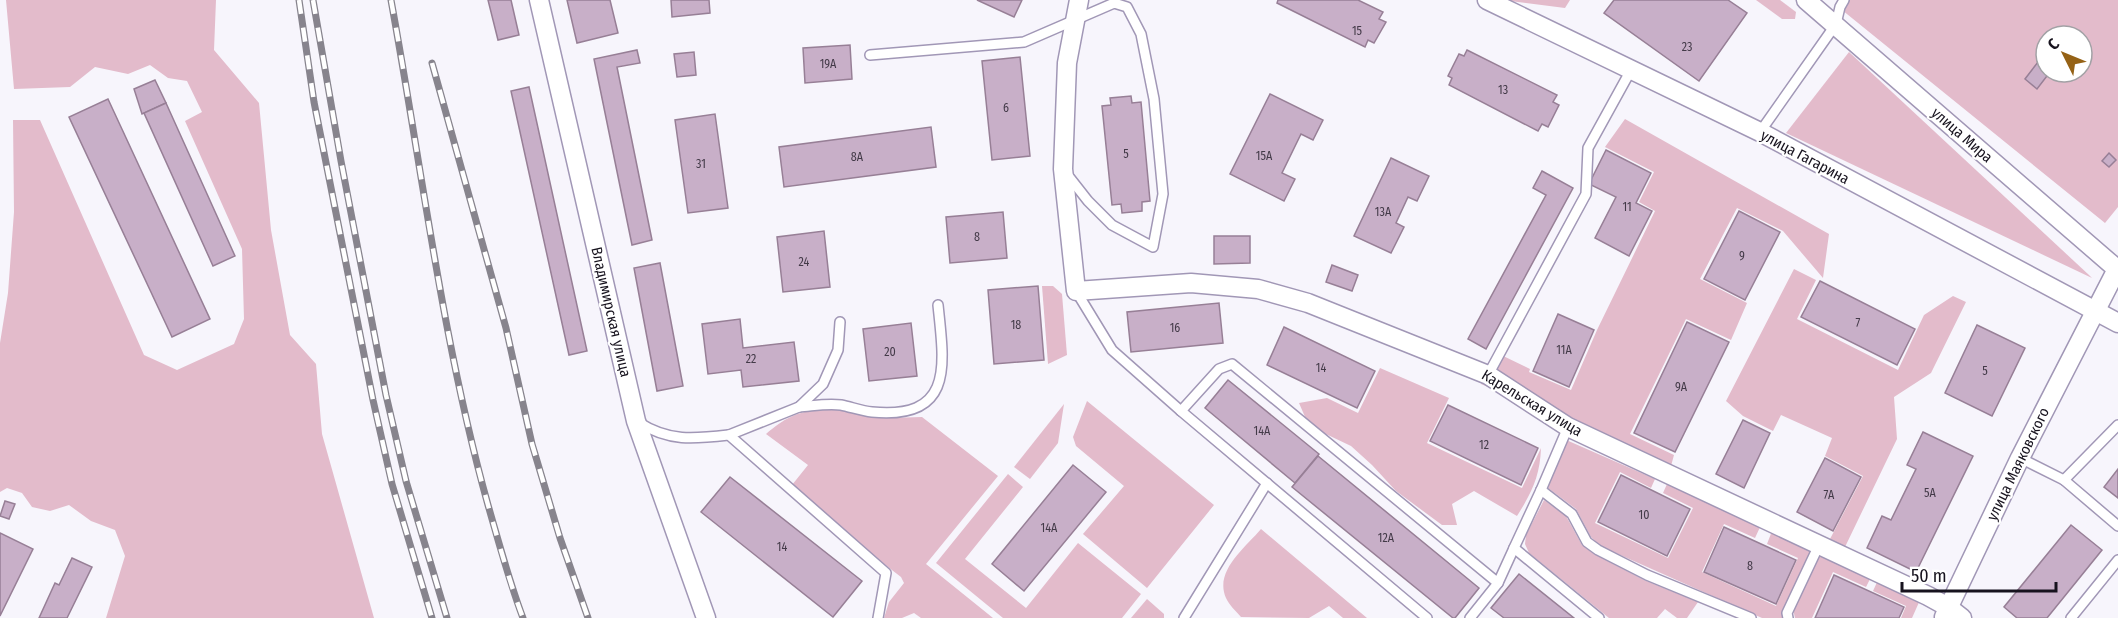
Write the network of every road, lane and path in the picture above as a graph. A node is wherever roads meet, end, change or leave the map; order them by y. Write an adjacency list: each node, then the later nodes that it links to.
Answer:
1 (539, 0): 21 (street, Владимирская улица)
2 (1079, 0): 6 (street)
3 (1487, 0): 9 (street, улица Гагарина)
4 (1806, 0): 7 (street, улица Мира)
5 (1844, 0): 7 (lane)
6 (1075, 21): 8 (lane); 11 (street); 11 (lane)
7 (1836, 24): 10 (lane); 12 (street, улица Мира)
8 (870, 55)
9 (1631, 70): 10 (street, улица Гагарина); 18 (lane)
10 (1760, 132): 15 (street, улица Гагарина)
11 (1063, 169): 13 (street)
12 (2117, 270): 15 (street, улица Маяковского)
13 (1076, 291): 18 (street, Карельская улица); 20 (lane)
14 (938, 305): 19 (lane)
15 (2095, 311): 17 (street, улица Гагарина); 25 (street, улица Маяковского)
16 (840, 322): 19 (lane)
17 (2118, 323)
18 (1488, 375): 23 (street, Карельская улица)
19 (799, 407): 24 (lane)
20 (1181, 411): 27 (lane); 33 (lane)
21 (636, 421): 24 (lane); 35 (street, Владимирская улица)
22 (2118, 424): 26 (lane)
23 (1568, 427): 28 (lane); 30 (street, Карельская улица)
24 (729, 435): 36 (lane)
25 (2020, 458): 26 (lane); 34 (street, улица Маяковского)
26 (2064, 480): 29 (lane)
27 (1267, 483): 37 (lane); 38 (lane)
28 (1541, 490): 31 (lane); 41 (lane)
29 (2118, 526)
30 (1818, 545): 34 (street, Карельская улица); 42 (lane)
31 (1514, 548): 33 (lane); 40 (lane)
32 (2118, 560): 43 (lane)
33 (1498, 583): 39 (lane)
34 (1951, 614)
35 (706, 618)
36 (878, 618)
37 (1185, 618)
38 (1427, 618)
39 (1470, 618)
40 (1599, 618)
41 (1751, 618)
42 (1788, 618)
43 (2071, 618)

